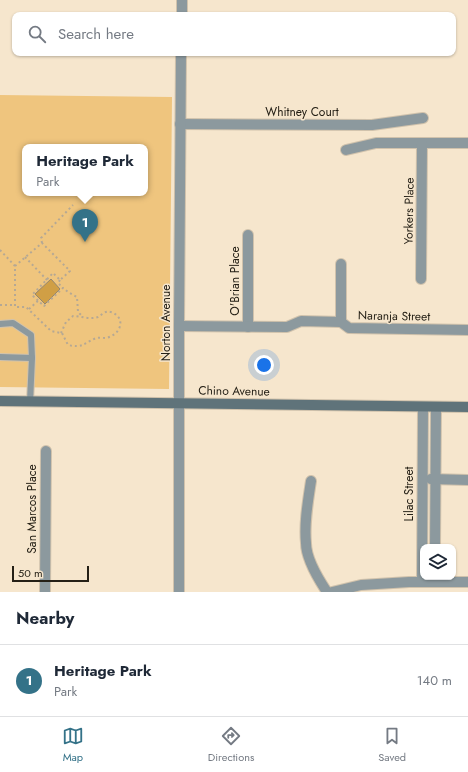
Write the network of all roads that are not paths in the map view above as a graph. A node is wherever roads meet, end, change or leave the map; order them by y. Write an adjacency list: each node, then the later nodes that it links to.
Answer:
1 (182, 0): 2 (street)
2 (182, 12)
3 (181, 56): 5 (street, Norton Avenue)
4 (423, 118): 5 (street, Whitney Court)
5 (180, 124): 14 (street, Norton Avenue)
6 (422, 143): 7 (street); 8 (street); 11 (street, Yorkers Place)
7 (468, 144)
8 (346, 150)
9 (248, 235): 15 (street, O'Brian Place)
10 (341, 264): 12 (street)
11 (421, 279)
12 (341, 322): 15 (street, Naranja Street); 16 (street, Naranja Street)
13 (0, 324): 18 (lane)
14 (179, 326): 15 (street, Naranja Street); 21 (street, Norton Avenue)
15 (248, 327)
16 (468, 330)
17 (0, 357): 18 (lane)
18 (32, 358): 20 (lane)
19 (0, 401): 20 (main road, Chino Avenue)
20 (30, 402): 21 (main road, Chino Avenue)
21 (180, 404): 22 (main road, Chino Avenue); 35 (street, Norton Avenue)
22 (423, 407): 23 (main road, Chino Avenue); 26 (street, Lilac Street)
23 (436, 407): 24 (main road, Chino Avenue); 27 (street)
24 (468, 407)
25 (46, 451): 34 (street, San Marcos Place)
26 (423, 479): 27 (street); 32 (street, Lilac Street)
27 (436, 480): 28 (street); 30 (street)
28 (468, 480)
29 (311, 481): 36 (street)
30 (435, 544)
31 (435, 580): 32 (street); 33 (street)
32 (422, 582): 37 (street)
33 (468, 582)
34 (45, 592)
35 (179, 592)
36 (327, 592)
37 (332, 592)

